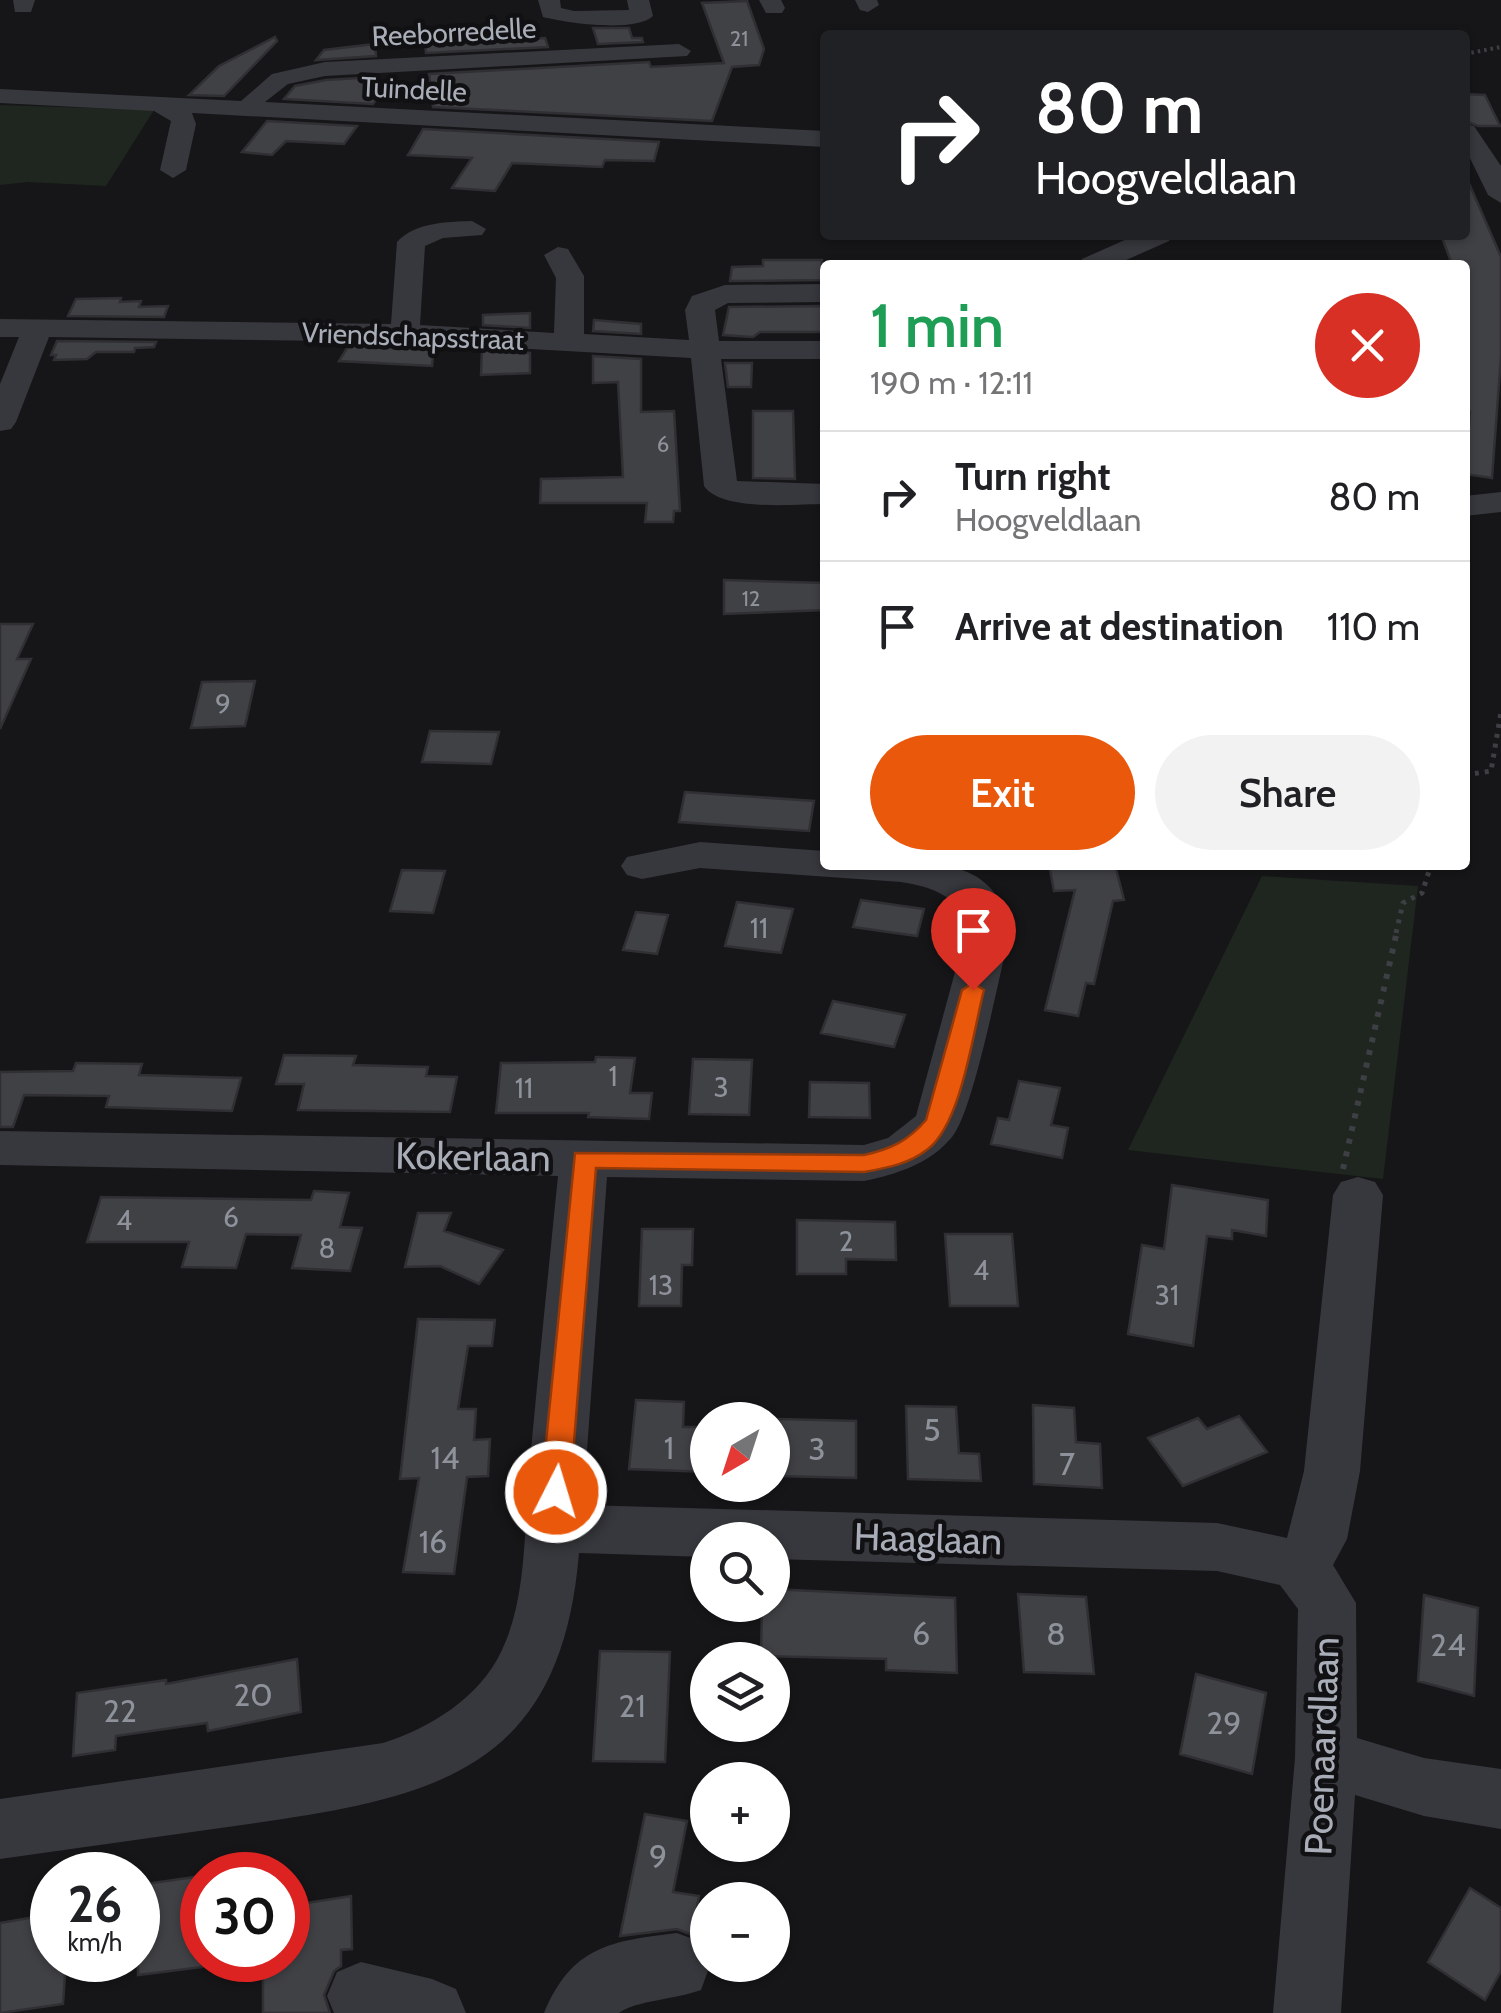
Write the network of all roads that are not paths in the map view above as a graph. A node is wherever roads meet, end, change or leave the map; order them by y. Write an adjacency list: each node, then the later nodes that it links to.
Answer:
1 (550, 0): 2 (street)
2 (638, 0)
3 (679, 51): 6 (street, Reeborredelle)
4 (0, 96): 5 (street, Tuindelle)
5 (160, 105): 6 (street, Tuindelle); 11 (street)
6 (247, 110): 10 (street, Tuindelle)
7 (1470, 133): 8 (street)
8 (1501, 136)
9 (1470, 137): 12 (street)
10 (820, 139)
11 (173, 170)
12 (1501, 195)
13 (472, 229): 20 (street)
14 (1148, 240): 16 (street)
15 (558, 255): 21 (street)
16 (1103, 260)
17 (820, 293): 22 (street)
18 (0, 328): 19 (street, Vriendschapsstraat)
19 (38, 328): 20 (street, Vriendschapsstraat); 24 (street)
20 (405, 333): 21 (street, Vriendschapsstraat)
21 (569, 343): 22 (street, Vriendschapsstraat)
22 (703, 350): 23 (street, Vriendschapsstraat); 25 (street)
23 (820, 350)
24 (0, 422)
25 (820, 494)
26 (1501, 502): 27 (street)
27 (1470, 505)
28 (820, 864): 29 (street)
29 (642, 866)
30 (901, 870): 32 (street)
31 (0, 1148): 32 (street, Kokerlaan)
32 (584, 1159): 34 (street, Kokerlaan)
33 (1358, 1196): 35 (street)
34 (552, 1528): 35 (street, Haaglaan); 38 (street, Kokerlaan)
35 (1300, 1567): 36 (street, Poenaardlaan)
36 (1326, 1758): 37 (street); 43 (street, Poenaardlaan)
37 (1501, 1799)
38 (0, 1828)
39 (678, 1966): 42 (street)
40 (361, 1996): 41 (street)
41 (432, 2013)
42 (578, 2013)
43 (1308, 2013)

